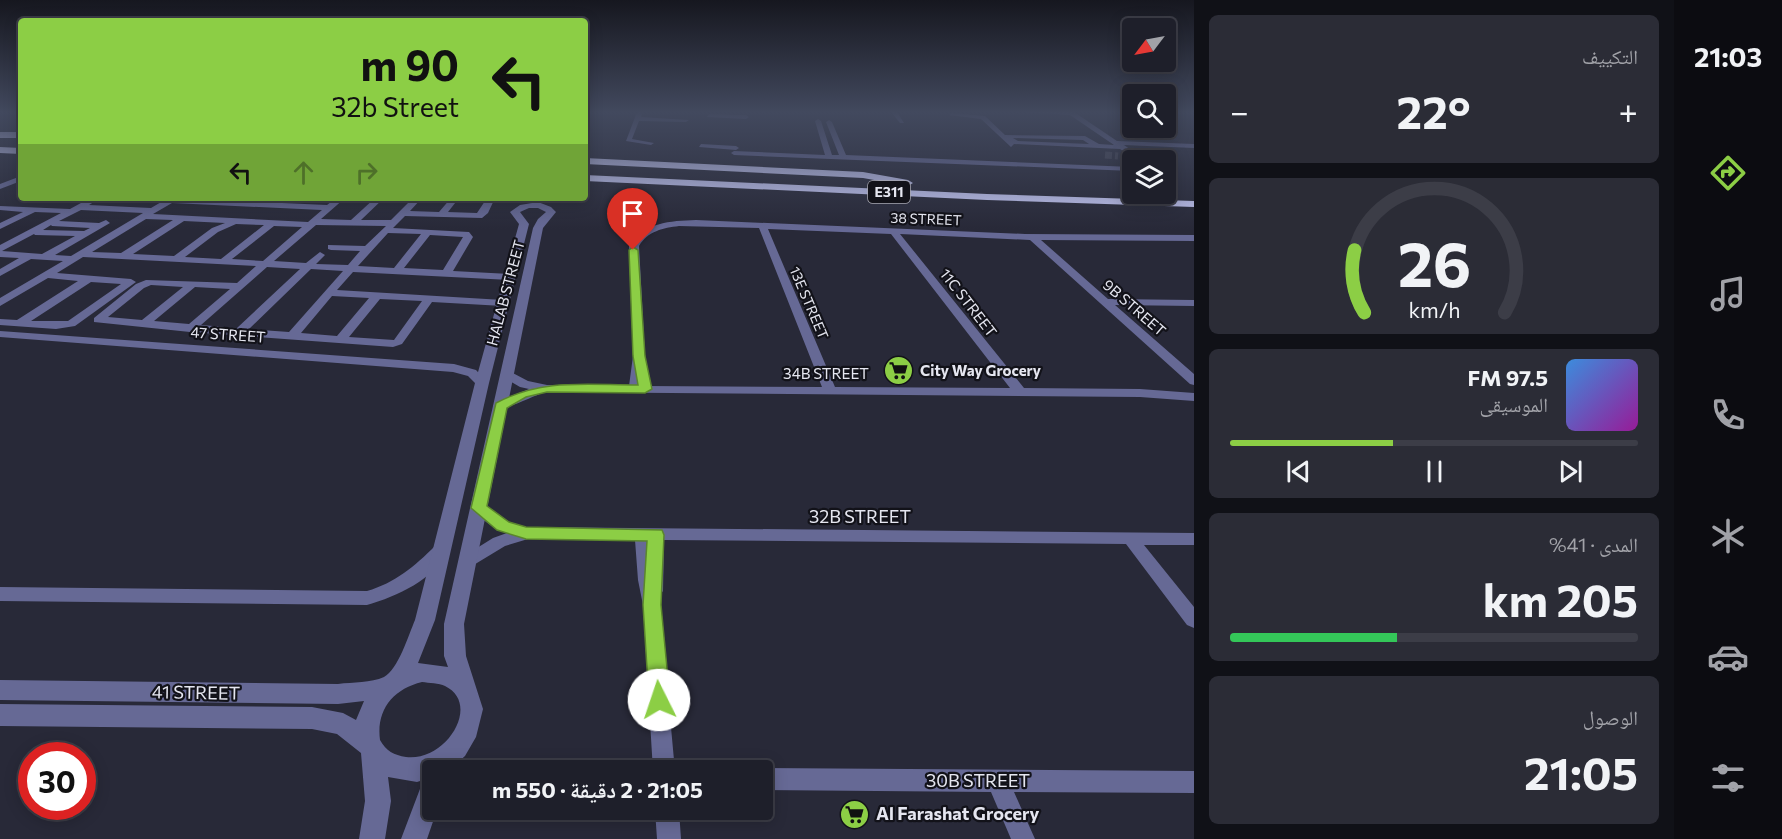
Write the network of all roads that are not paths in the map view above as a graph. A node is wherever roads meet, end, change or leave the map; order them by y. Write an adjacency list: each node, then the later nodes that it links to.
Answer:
1 (785, 151): 5 (street)
2 (828, 151): 5 (street)
3 (841, 151): 8 (street)
4 (1099, 151): 7 (street)
5 (829, 155): 8 (street)
6 (985, 155): 14 (street)
7 (1105, 155)
8 (843, 156): 14 (street)
9 (1118, 156): 11 (street)
10 (0, 157): 12 (highway)
11 (1122, 157)
12 (18, 158)
13 (588, 161): 21 (highway)
14 (1029, 164): 16 (street)
15 (588, 168): 21 (highway, E311)
16 (1122, 168)
17 (13, 172): 18 (street)
18 (0, 178)
19 (588, 178): 38 (highway, E311)
20 (18, 181): 22 (street)
21 (908, 183): 23 (highway, E311)
22 (0, 189)
23 (1122, 192)
24 (1176, 193): 25 (highway)
25 (1194, 193)
26 (90, 201): 46 (street)
27 (129, 201): 44 (street)
28 (169, 201): 45 (street)
29 (218, 201): 37 (street)
30 (250, 201): 37 (street)
31 (294, 201): 39 (street)
32 (337, 201): 42 (street)
33 (377, 201): 56 (street)
34 (415, 201): 47 (street)
35 (453, 201): 48 (street)
36 (489, 201): 48 (street)
37 (245, 204): 39 (street)
38 (1192, 204)
39 (288, 206): 42 (street)
40 (0, 208): 43 (street)
41 (104, 208): 44 (street); 46 (street); 46 (street)
42 (329, 208): 55 (street)
43 (34, 209): 46 (street); 58 (street)
44 (115, 209): 45 (street)
45 (153, 210): 49 (street)
46 (72, 211): 53 (street)
47 (404, 213): 48 (street); 59 (street)
48 (442, 214)
49 (143, 216): 50 (street); 71 (street)
50 (182, 218): 51 (street); 72 (street)
51 (221, 220): 52 (street); 74 (street)
52 (235, 221): 54 (street); 74 (street)
53 (50, 223): 62 (street); 63 (street)
54 (272, 223): 55 (street); 75 (street)
55 (313, 223): 56 (street); 76 (street)
56 (357, 225): 59 (street)
57 (762, 225): 61 (street, 38 STREET); 108 (street, 38 STREET); 109 (street, 13E STREET)
58 (0, 226)
59 (390, 226): 60 (street); 67 (street)
60 (428, 231): 79 (street); 81 (street)
61 (892, 231): 64 (street, 38 STREET); 111 (street, 11C STREET)
62 (33, 232): 63 (street); 68 (street)
63 (85, 234): 73 (street)
64 (1029, 237): 65 (street, 38 STREET); 93 (street, 9B STREET)
65 (1194, 238)
66 (331, 247): 67 (street)
67 (367, 249): 78 (street)
68 (0, 250): 70 (street)
69 (320, 255): 77 (street)
70 (30, 256): 73 (street); 80 (street)
71 (77, 256): 72 (street); 73 (street); 82 (street)
72 (123, 256): 74 (street)
73 (44, 257)
74 (171, 259): 75 (street)
75 (223, 262): 76 (street)
76 (264, 265): 77 (street); 86 (street)
77 (307, 268): 78 (street); 98 (street)
78 (349, 270): 79 (street); 87 (street)
79 (396, 272): 81 (street)
80 (0, 273)
81 (446, 274): 84 (street)
82 (47, 275): 83 (street); 90 (street)
83 (91, 278): 95 (street); 95 (street)
84 (510, 278): 91 (street, HALAB STREET); 104 (street, HALAB STREET)
85 (194, 283): 86 (street); 96 (street); 96 (street)
86 (238, 286): 97 (street)
87 (329, 293): 88 (street); 100 (street)
88 (377, 296): 89 (street); 101 (street)
89 (429, 299): 91 (street); 101 (street)
90 (0, 303)
91 (503, 303): 102 (street, HALAB STREET)
92 (1194, 303): 93 (street)
93 (1106, 304): 105 (street, 9B STREET)
94 (0, 322): 95 (street)
95 (20, 323)
96 (143, 325): 97 (street)
97 (190, 329): 98 (street)
98 (239, 332): 100 (street)
99 (0, 334): 103 (street, 47 STREET)
100 (292, 336): 101 (street)
101 (340, 340)
102 (489, 358): 103 (street, 47 STREET); 106 (street, HALAB STREET)
103 (454, 368): 106 (street, 47 STREET)
104 (507, 374): 107 (street, 34B STREET); 114 (street, HALAB STREET)
105 (1194, 381)
106 (482, 383): 120 (street, HALAB STREET)
107 (547, 388): 108 (street, 34B STREET); 114 (street, 34B STREET)
108 (640, 389): 109 (street, 34B STREET)
109 (830, 391): 111 (street, 34B STREET)
110 (1194, 391): 112 (street, 34B STREET)
111 (1020, 392): 112 (street, 34B STREET)
112 (1140, 393): 113 (street, 34B STREET)
113 (1194, 397)
114 (500, 406): 115 (street, HALAB STREET)
115 (479, 508): 116 (street, 32B STREET); 121 (street, HALAB STREET)
116 (526, 533): 117 (street, 32B STREET); 121 (street, 32B STREET)
117 (649, 534): 118 (street, 32B STREET); 131 (street)
118 (1130, 538): 119 (street, 32B STREET); 123 (street)
119 (1194, 539)
120 (443, 549): 122 (street); 124 (street, HALAB STREET)
121 (467, 563): 125 (street, HALAB STREET)
122 (0, 594)
123 (1194, 620)
124 (394, 683): 125 (street); 126 (street, 41 STREET); 128 (street)
125 (465, 688): 129 (street)
126 (0, 690)
127 (0, 715): 128 (street, 41 STREET)
128 (370, 748): 129 (street); 137 (street)
129 (455, 751): 130 (street)
130 (449, 760)
131 (663, 760)
132 (773, 779): 133 (street, 30B STREET)
133 (999, 781): 134 (street, 30B STREET); 140 (street)
134 (1194, 782)
135 (422, 817): 138 (street)
136 (668, 820): 139 (street)
137 (372, 839)
138 (414, 839)
139 (669, 839)
140 (1023, 839)

